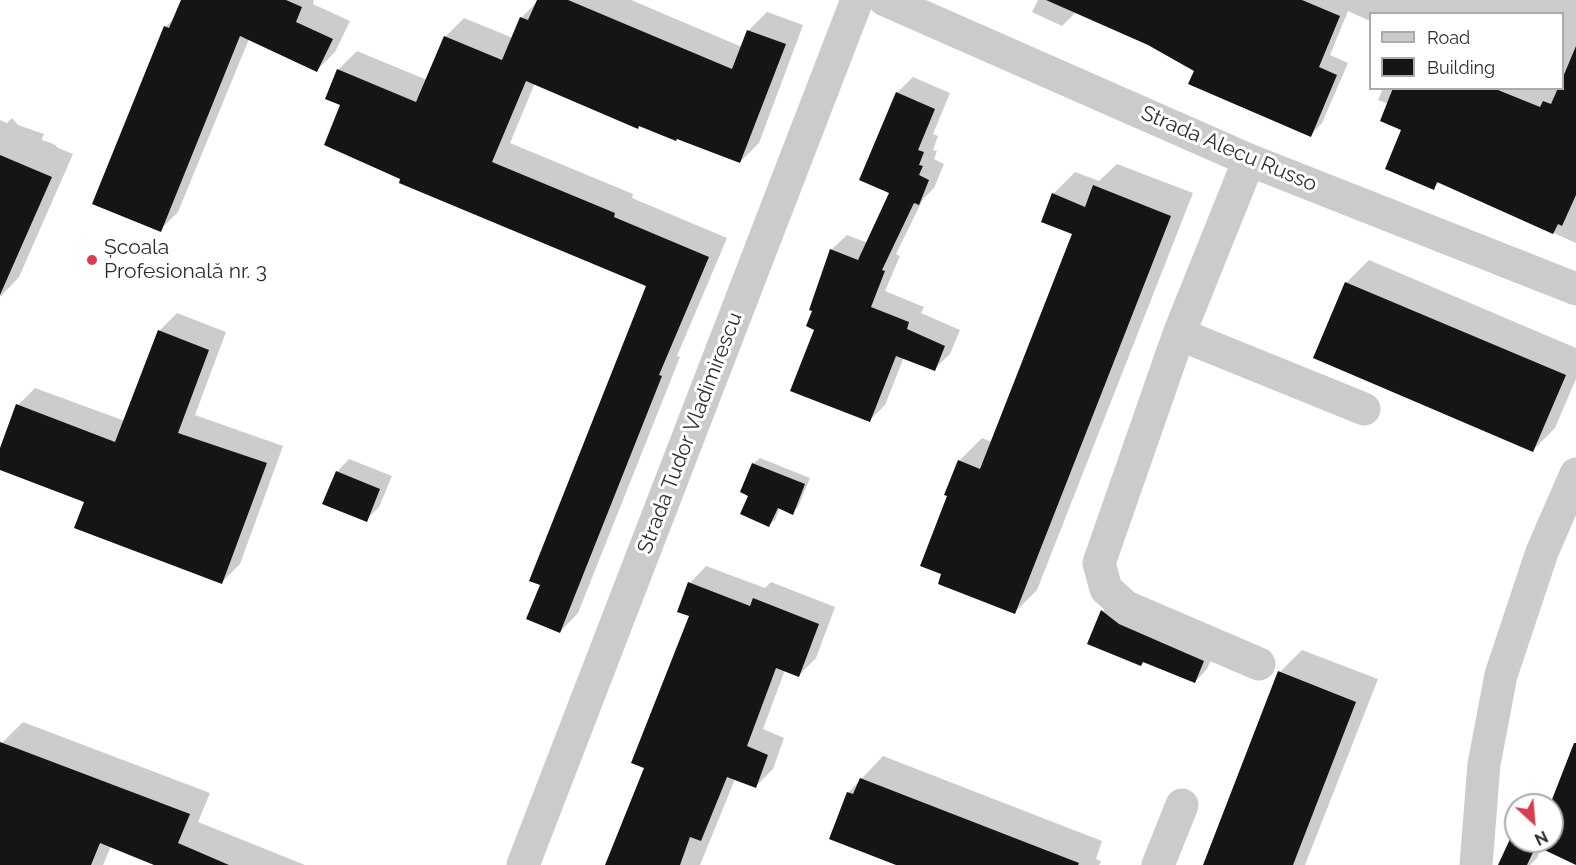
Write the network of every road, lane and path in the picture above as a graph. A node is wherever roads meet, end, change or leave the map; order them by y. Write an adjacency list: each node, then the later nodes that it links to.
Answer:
1 (857, 0): 12 (street, Strada Tudor Vladimirescu)
2 (885, 0): 5 (street, Strada Alecu Russo)
3 (0, 136): 4 (lane)
4 (49, 153)
5 (1249, 160): 6 (street, Strada Alecu Russo); 7 (street)
6 (1576, 289)
7 (1179, 334): 8 (street); 10 (street)
8 (1364, 409)
9 (1576, 474): 14 (street)
10 (1259, 664)
11 (1182, 805): 13 (street)
12 (523, 865)
13 (1158, 865)
14 (1476, 865)

